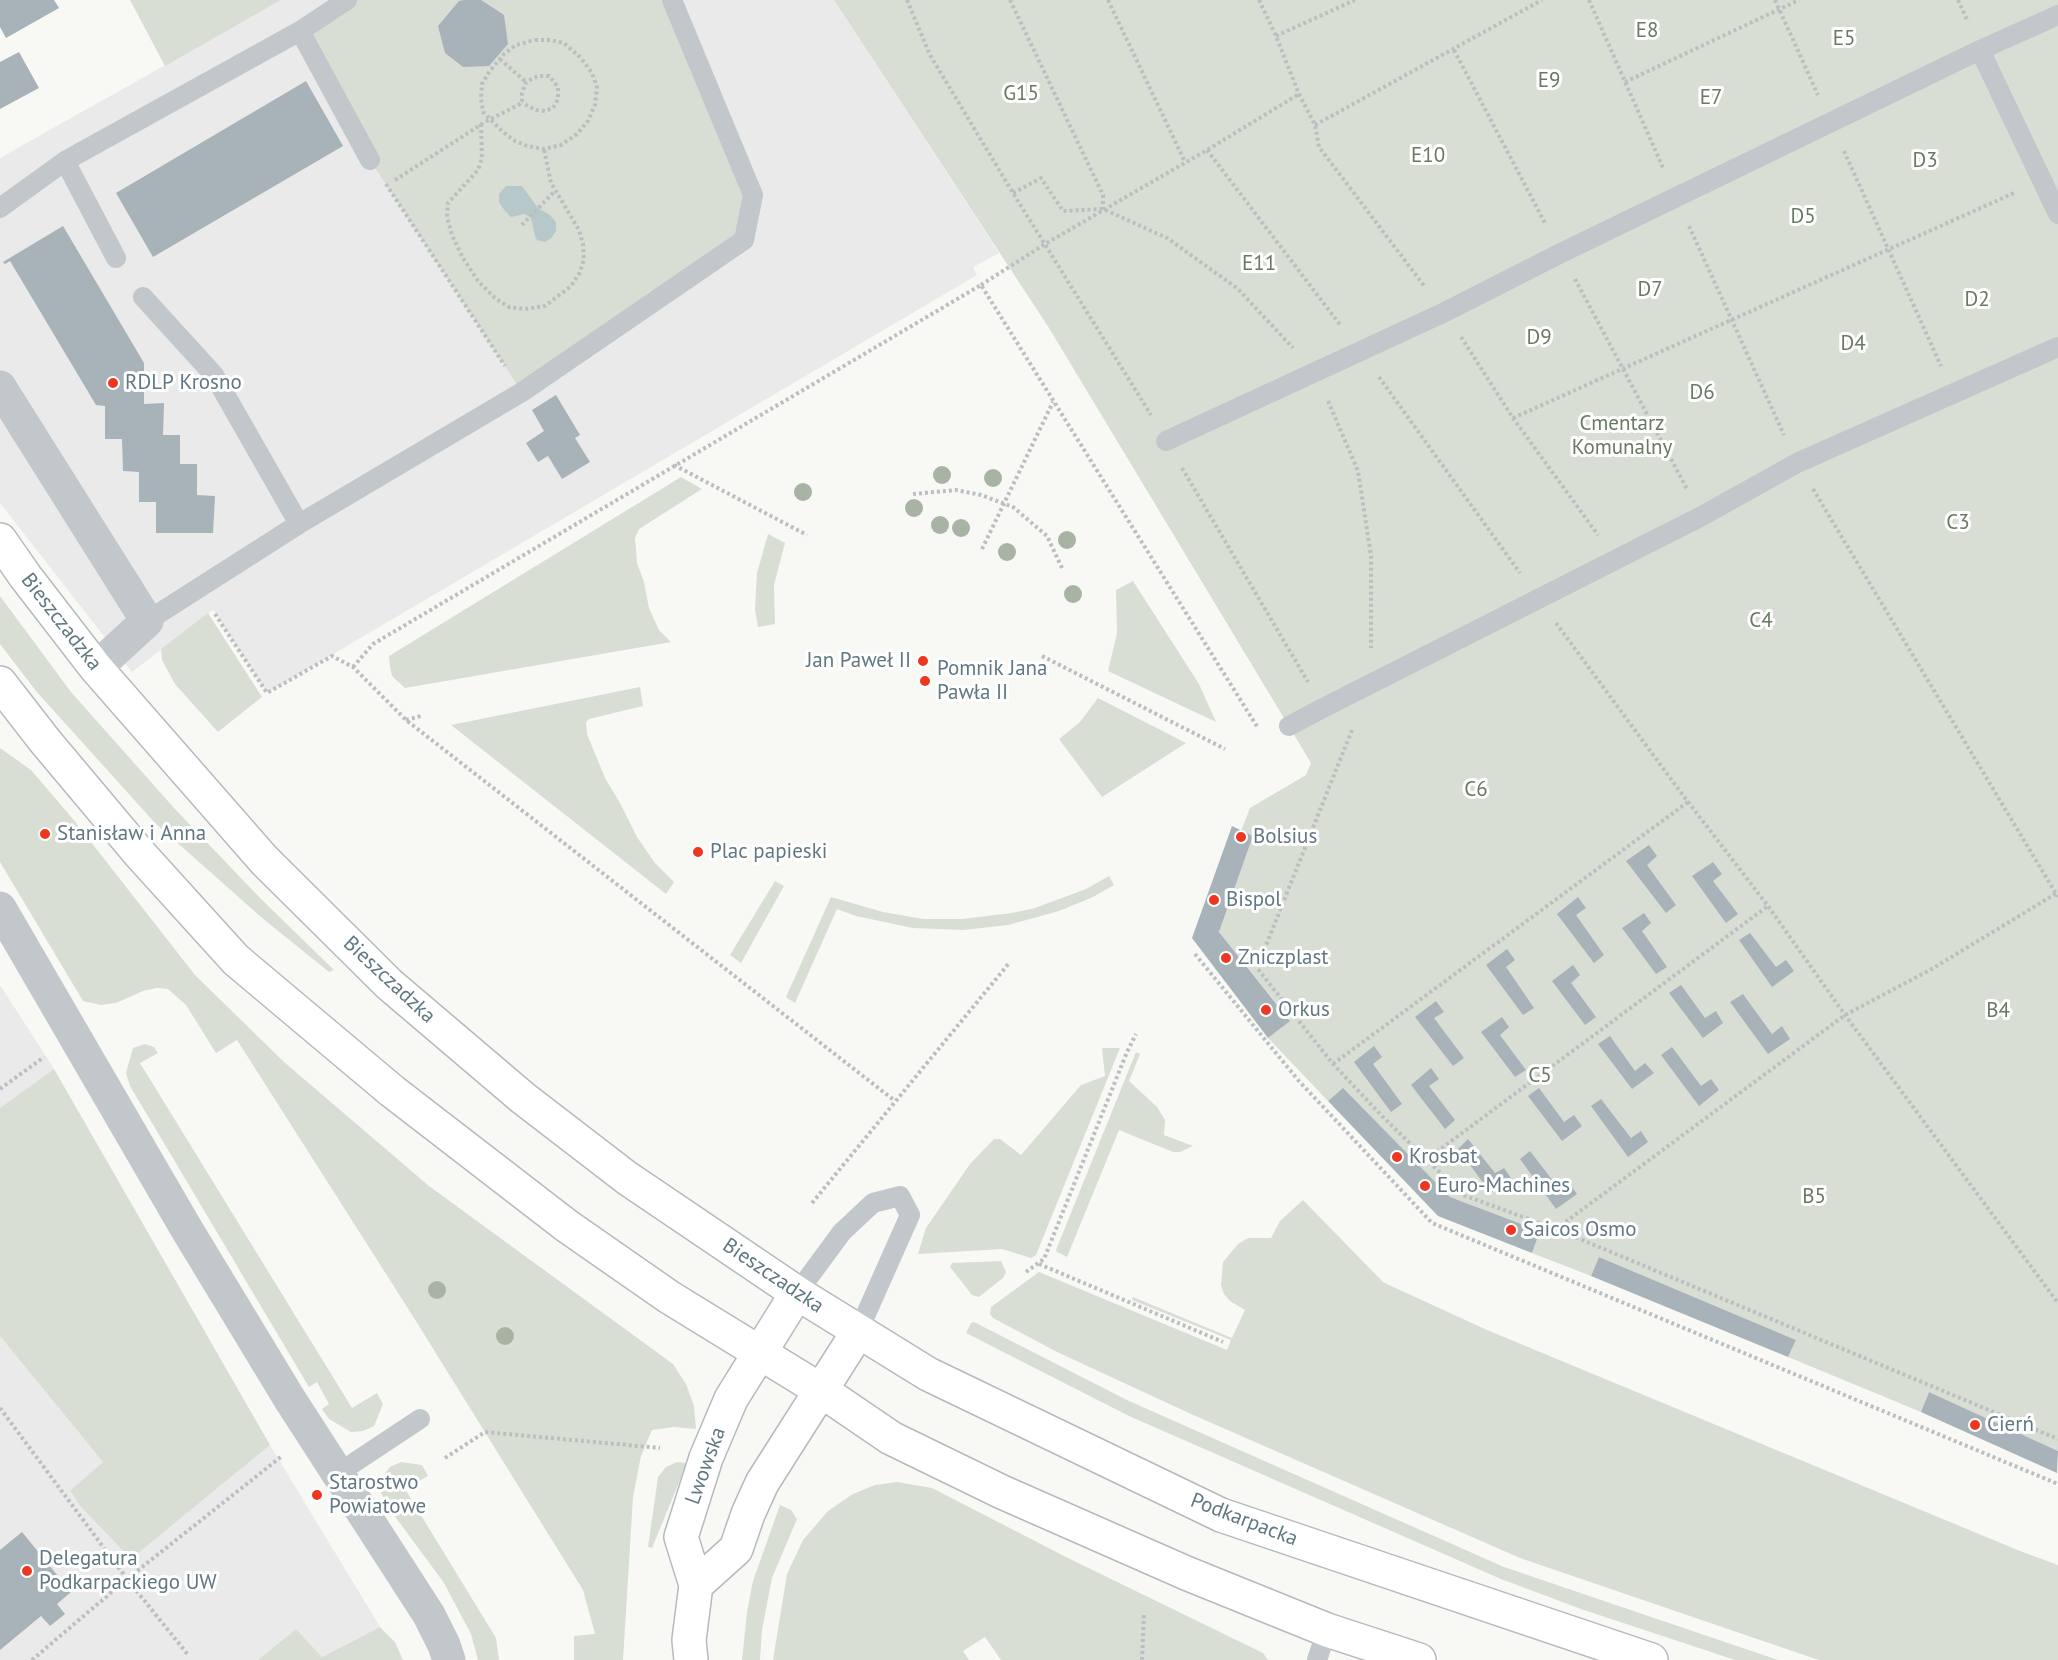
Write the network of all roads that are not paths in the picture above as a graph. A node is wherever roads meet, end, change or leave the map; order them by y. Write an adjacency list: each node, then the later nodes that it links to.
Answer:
1 (347, 0): 4 (lane)
2 (672, 0): 15 (lane)
3 (2058, 15): 5 (lane)
4 (300, 31): 6 (lane); 7 (lane)
5 (1980, 50): 9 (lane); 14 (lane)
6 (370, 160)
7 (66, 161): 8 (lane); 10 (lane)
8 (0, 208)
9 (2058, 214)
10 (116, 258)
11 (143, 297): 15 (lane)
12 (2058, 347): 20 (lane)
13 (0, 387): 17 (street)
14 (1166, 441)
15 (299, 524): 17 (lane)
16 (0, 540): 18 (main road, Bieszczadzka)
17 (147, 621): 18 (street)
18 (96, 668): 22 (main road, Bieszczadzka)
19 (0, 683): 24 (main road)
20 (1289, 726)
21 (0, 908): 27 (street)
22 (798, 1293): 23 (main road, Bieszczadzka); 23 (lane); 24 (main road, Lwowska)
23 (858, 1332): 25 (main road); 33 (main road, Podkarpacka)
24 (760, 1353): 25 (main road); 28 (main road, Lwowska)
25 (822, 1391): 28 (main road); 29 (main road)
26 (420, 1419): 27 (lane)
27 (337, 1474): 31 (street)
28 (696, 1585): 30 (main road, Lwowska)
29 (1322, 1645): 32 (main road)
30 (686, 1653)
31 (449, 1660)
32 (1419, 1660)
33 (1651, 1660)

